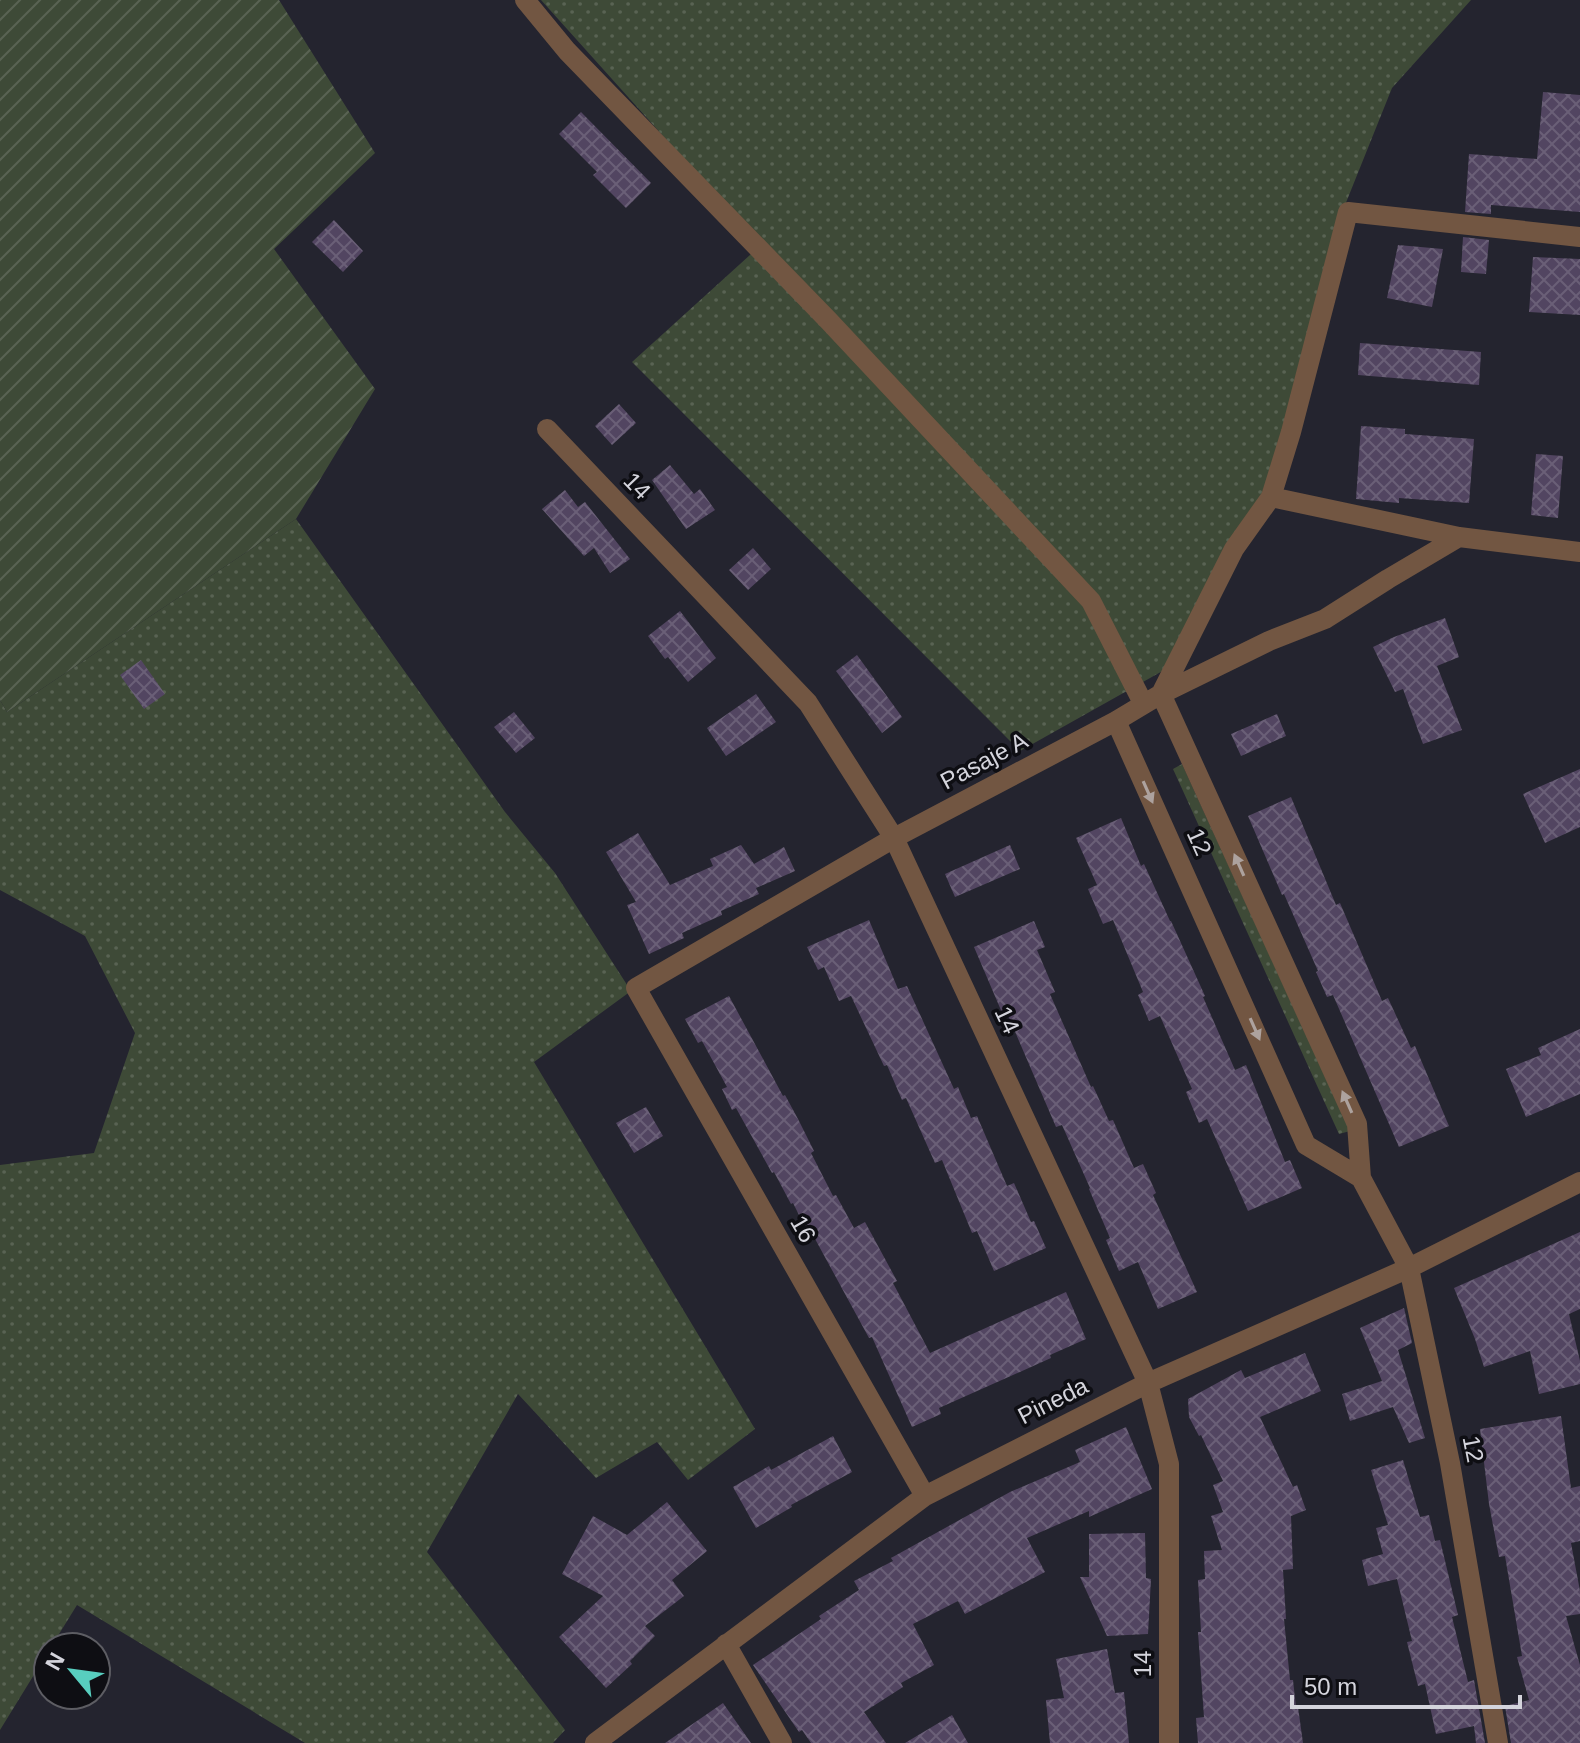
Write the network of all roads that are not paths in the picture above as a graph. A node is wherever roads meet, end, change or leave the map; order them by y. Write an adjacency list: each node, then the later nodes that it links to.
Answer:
1 (525, 0): 7 (street, 12)
2 (1580, 237): 4 (street, Pasaje A)
3 (547, 429): 9 (street, 14)
4 (1271, 497): 5 (street); 7 (street, Pasaje A)
5 (1459, 537): 6 (street); 7 (street)
6 (1580, 552)
7 (1152, 699): 8 (street, Pasaje A); 11 (street, 12, one-way to 7)
8 (1116, 721): 9 (street, Pasaje A); 11 (street, 12, one-way to 11)
9 (894, 838): 10 (street, Pasaje A); 14 (street, 14)
10 (636, 988): 15 (street, 16)
11 (1361, 1178): 13 (street, 12)
12 (1580, 1182): 13 (street, Pineda)
13 (1409, 1268): 14 (street, Pineda); 20 (street, 12)
14 (1148, 1383): 15 (street, Pineda); 19 (street, 14)
15 (925, 1496): 16 (street, Pineda)
16 (726, 1644): 17 (street, Pineda); 18 (street)
17 (595, 1743)
18 (782, 1743)
19 (1169, 1743)
20 (1498, 1743)

